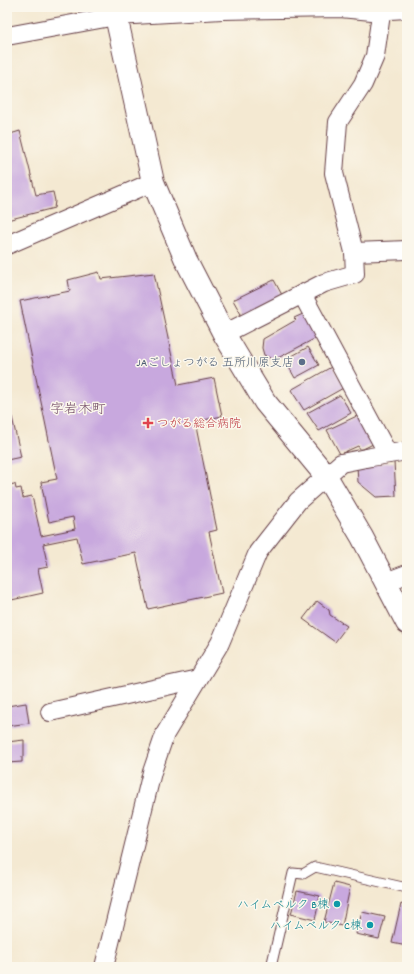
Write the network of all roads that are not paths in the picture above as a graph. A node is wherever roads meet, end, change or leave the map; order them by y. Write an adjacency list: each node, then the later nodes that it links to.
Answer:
1 (221, 9): 2 (street); 4 (street)
2 (382, 9): 3 (street); 9 (street)
3 (407, 9)
4 (115, 11): 5 (street); 6 (street)
5 (7, 36)
6 (152, 182): 7 (street); 11 (street)
7 (7, 245)
8 (407, 250): 9 (street)
9 (354, 252): 10 (street)
10 (302, 294): 11 (street); 13 (street)
11 (224, 334): 14 (street)
12 (407, 451): 13 (street)
13 (388, 454): 14 (street)
14 (326, 476): 16 (street); 18 (street)
15 (407, 574): 16 (street)
16 (386, 582): 17 (street)
17 (407, 623)
18 (198, 679): 19 (street); 21 (street)
19 (50, 712)
20 (407, 888): 22 (lane)
21 (104, 967)
22 (271, 967)

